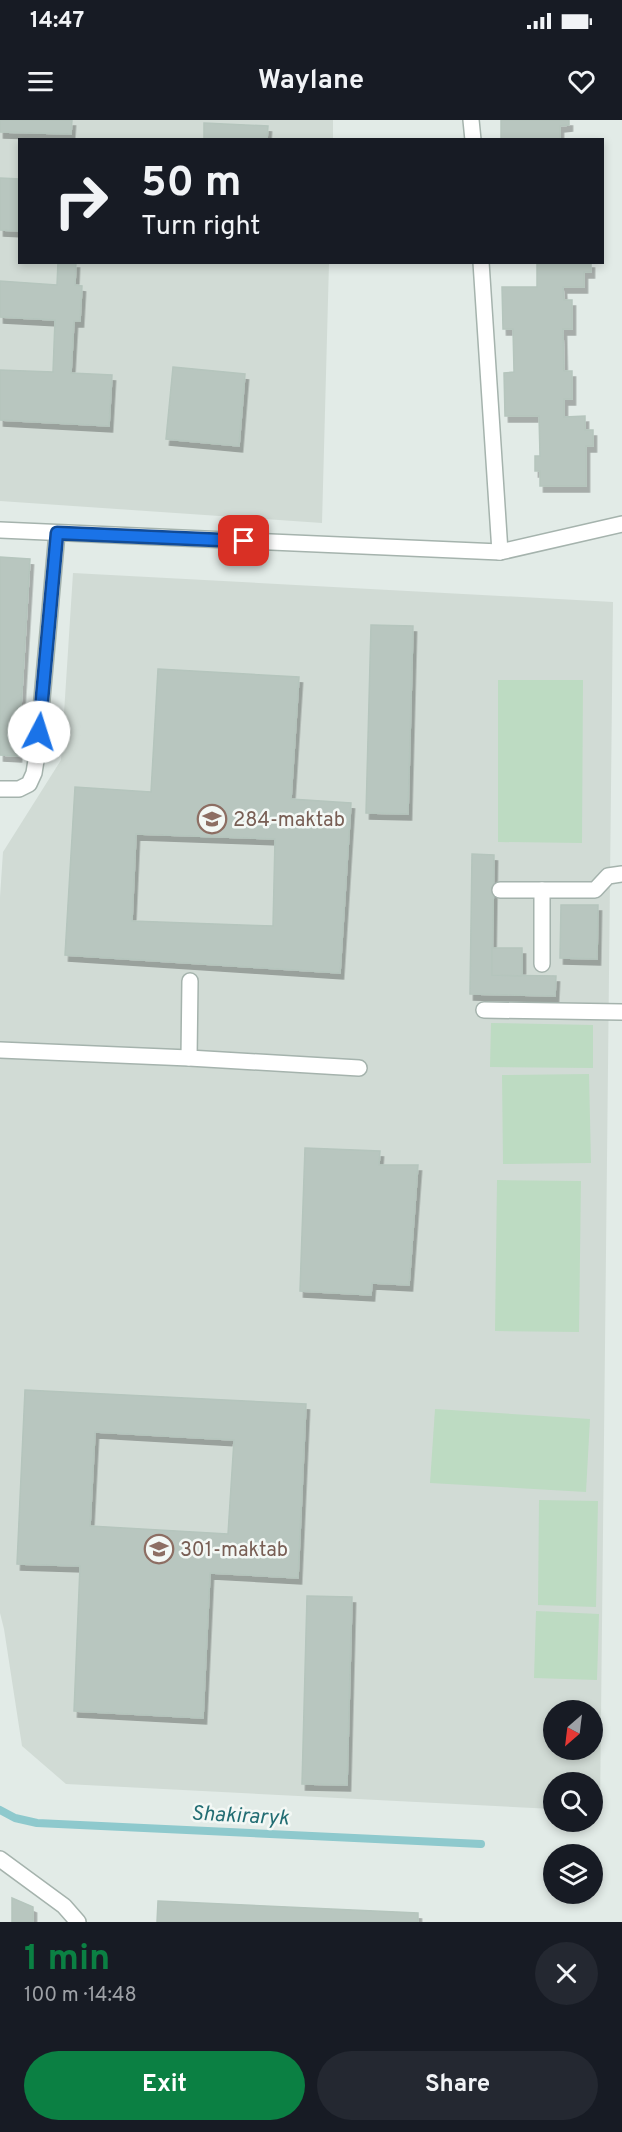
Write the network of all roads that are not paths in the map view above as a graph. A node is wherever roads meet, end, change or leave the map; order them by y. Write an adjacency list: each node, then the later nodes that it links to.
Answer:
1 (471, 120): 2 (lane)
2 (473, 138)
3 (481, 264): 7 (lane)
4 (622, 524): 7 (lane)
5 (0, 530): 6 (lane)
6 (57, 533): 7 (lane); 8 (lane)
7 (500, 552)
8 (0, 789)
9 (622, 874): 11 (lane)
10 (500, 890): 11 (lane)
11 (542, 890): 12 (lane)
12 (542, 964)
13 (190, 981): 17 (lane)
14 (484, 1010): 15 (lane)
15 (622, 1012)
16 (0, 1050): 17 (lane)
17 (189, 1058): 18 (lane)
18 (359, 1068)
19 (0, 1860): 20 (lane)
20 (78, 1922)

